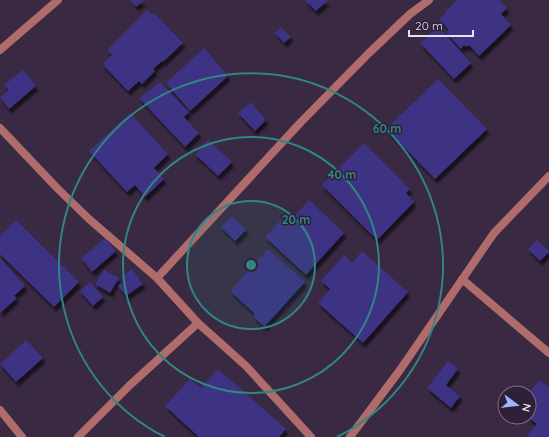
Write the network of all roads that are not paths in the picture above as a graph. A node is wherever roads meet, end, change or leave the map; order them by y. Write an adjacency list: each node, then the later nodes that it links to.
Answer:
1 (58, 0): 3 (street)
2 (429, 0): 6 (street)
3 (0, 50)
4 (0, 128): 6 (street)
5 (549, 176): 7 (street)
6 (157, 278): 8 (street)
7 (462, 280): 9 (street); 14 (street)
8 (198, 323): 12 (street); 13 (street)
9 (549, 353)
10 (0, 410): 11 (street)
11 (22, 437)
12 (78, 437)
13 (311, 437)
14 (350, 437)

